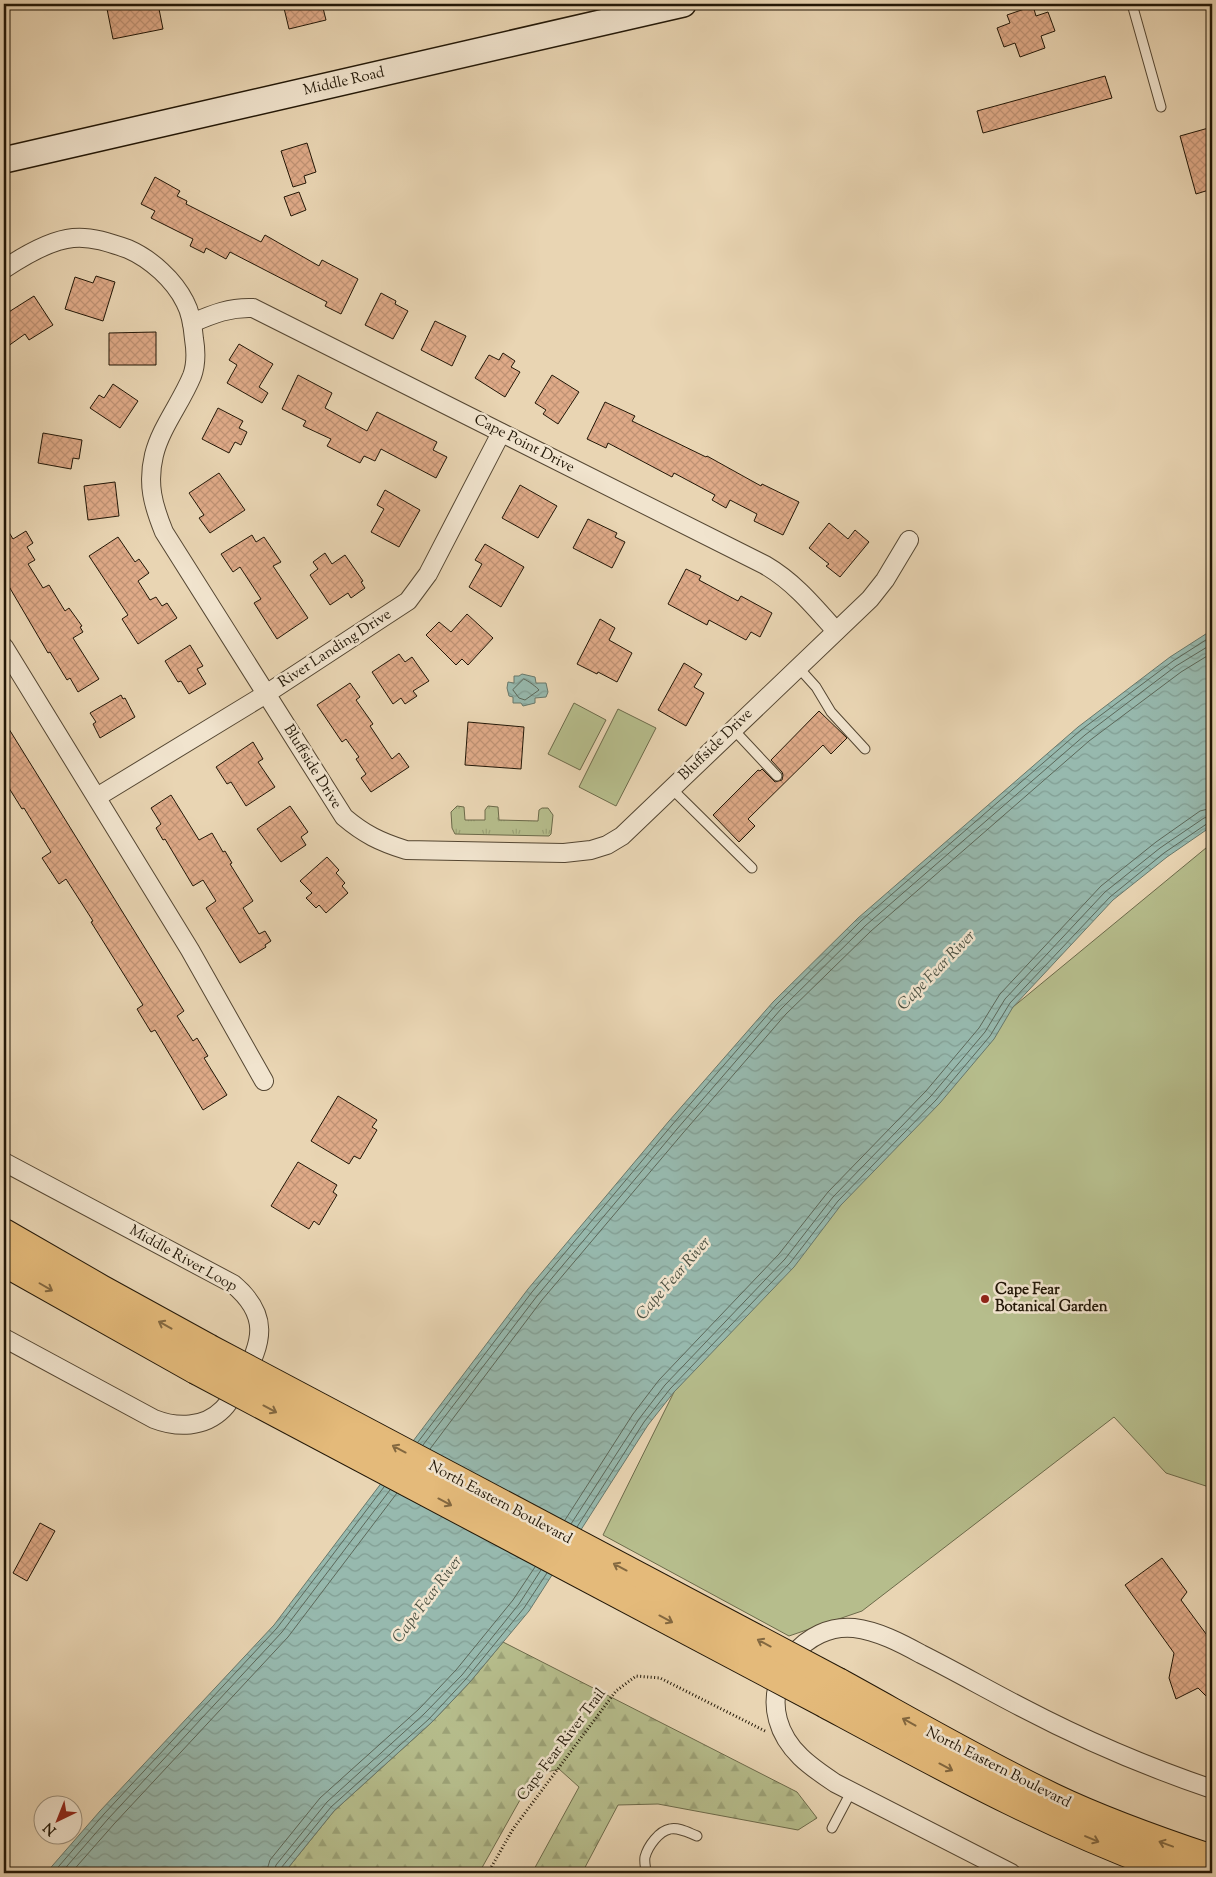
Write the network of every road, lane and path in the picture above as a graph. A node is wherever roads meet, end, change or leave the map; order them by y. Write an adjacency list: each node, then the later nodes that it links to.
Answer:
1 (684, 4): 4 (main road, Middle Road)
2 (1132, 4): 3 (lane)
3 (1161, 107)
4 (4, 160)
5 (4, 268): 6 (street, Bluffside Drive)
6 (192, 323): 7 (street, Cape Point Drive); 12 (street, Bluffside Drive)
7 (501, 433): 9 (street, Cape Point Drive); 12 (street, River Landing Drive)
8 (909, 540): 9 (street, Bluffside Drive)
9 (836, 630): 11 (street, Bluffside Drive)
10 (4, 647): 17 (street)
11 (798, 667): 13 (street, Bluffside Drive); 14 (lane)
12 (266, 694): 16 (street, Bluffside Drive); 17 (street, River Landing Drive)
13 (733, 729): 15 (lane); 16 (street, Bluffside Drive)
14 (865, 750)
15 (776, 776)
16 (671, 788): 18 (lane)
17 (97, 797): 19 (street)
18 (752, 868)
19 (264, 1081)
20 (4, 1162): 23 (street, Middle River Loop)
21 (4, 1233): 24 (highway, one-way to 21)
22 (4, 1262): 24 (highway, one-way to 24)
23 (4, 1338)
24 (202, 1359): 25 (highway, North Eastern Boulevard, bridge)
25 (832, 1693): 31 (highway, North Eastern Boulevard, one-way to 25); 35 (highway, North Eastern Boulevard, one-way to 35)
26 (787, 1742): 27 (street); 28 (street); 32 (path, Cape Fear River Trail)
27 (1212, 1789)
28 (851, 1792): 29 (lane); 34 (street)
29 (832, 1828)
30 (697, 1836): 33 (lane)
31 (1212, 1859)
32 (488, 1873)
33 (646, 1873)
34 (1010, 1873)
35 (1181, 1873)

